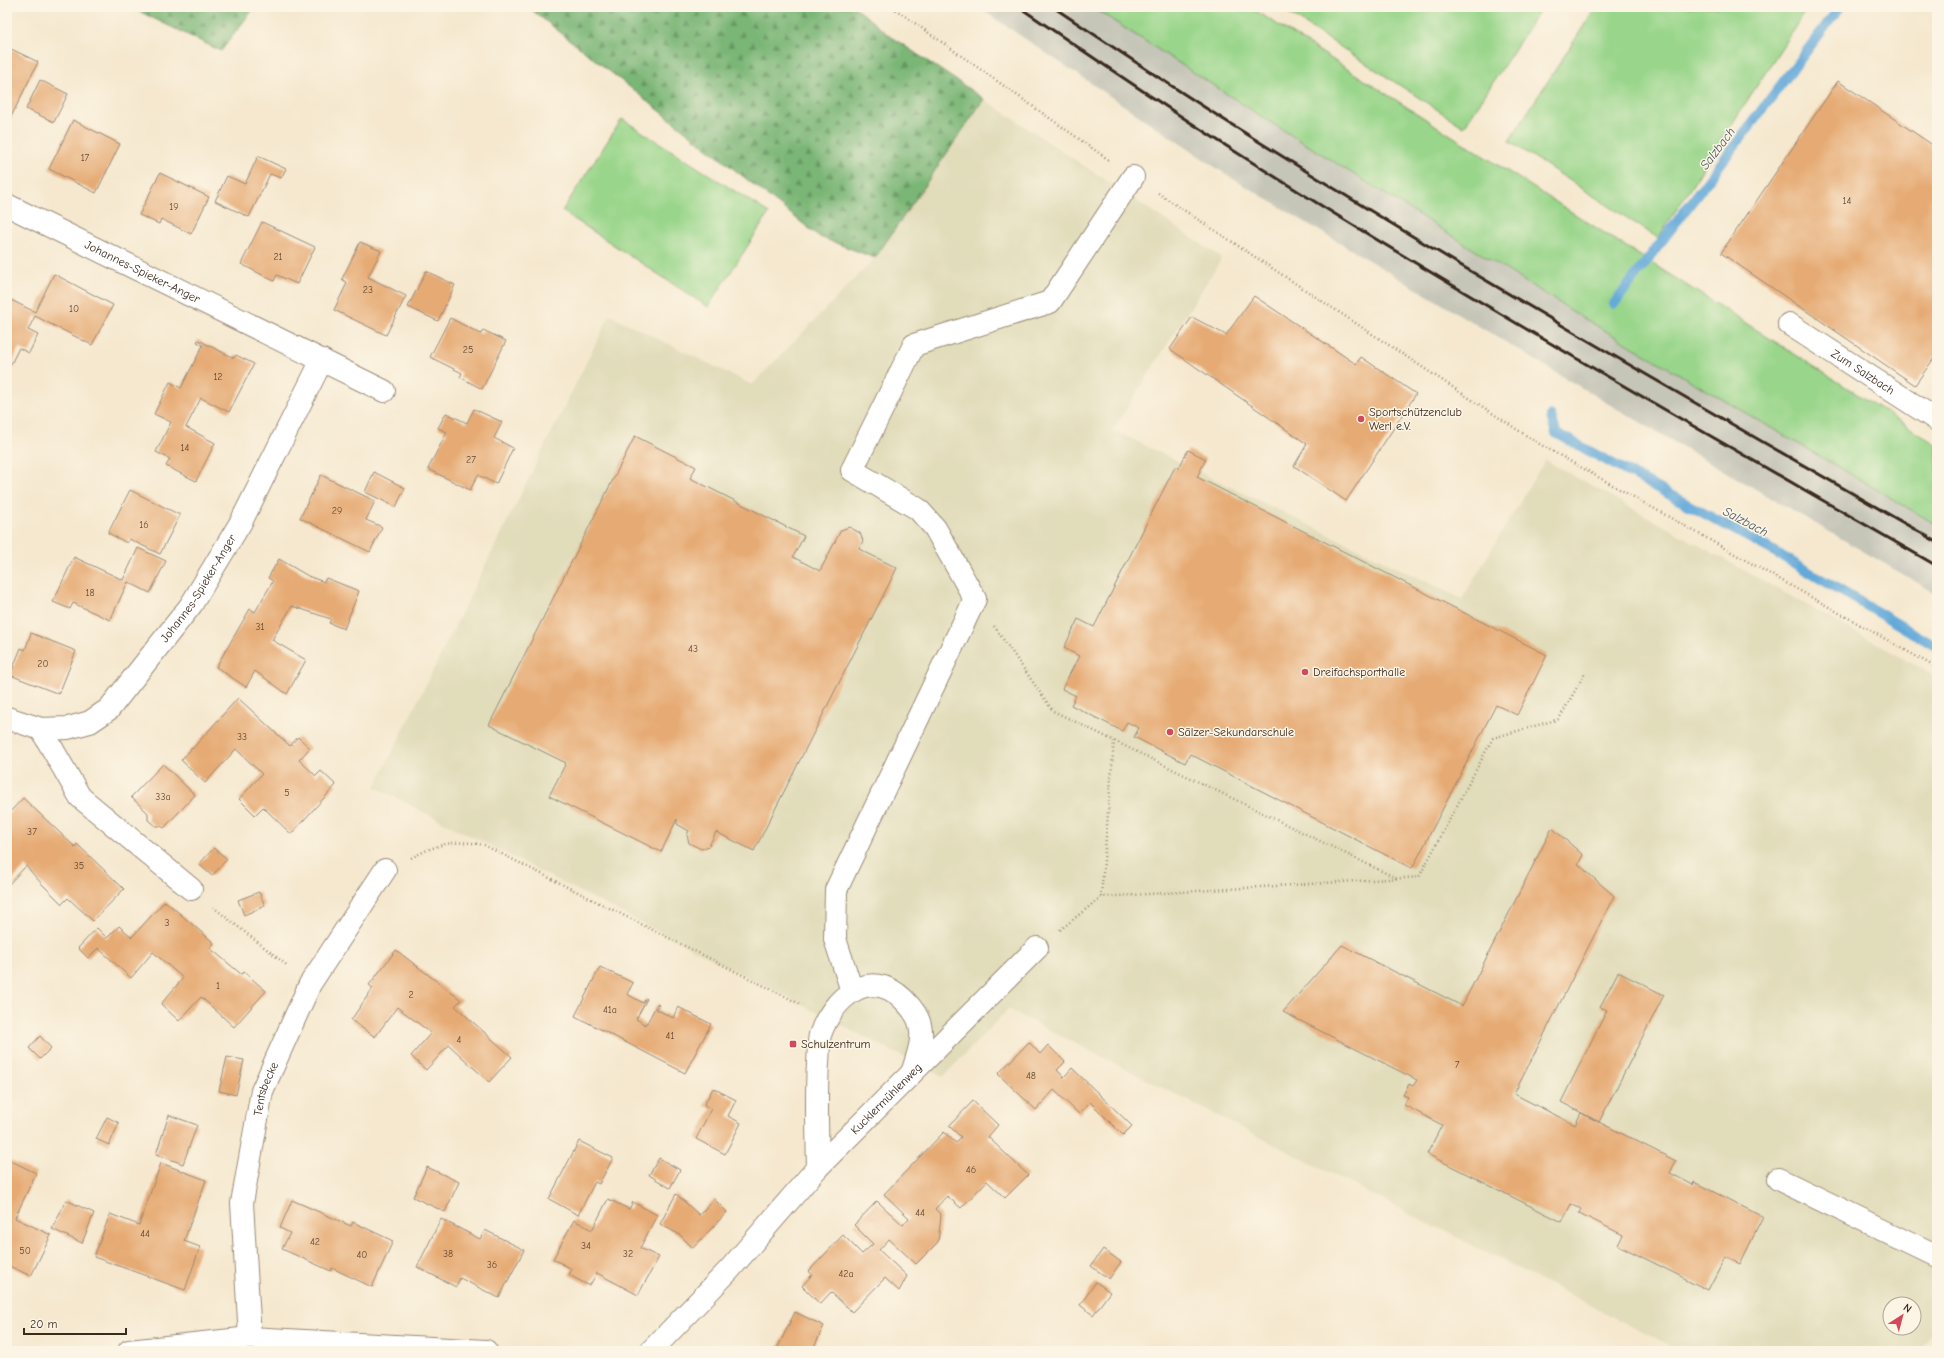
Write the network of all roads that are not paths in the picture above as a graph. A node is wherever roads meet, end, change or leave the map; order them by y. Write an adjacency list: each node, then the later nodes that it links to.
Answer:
1 (1133, 177): 12 (street)
2 (7, 205): 4 (street, Johannes-Spieker-Anger)
3 (1789, 324): 6 (street, Zum Salzbach)
4 (322, 360): 5 (street, Johannes-Spieker-Anger); 8 (street, Johannes-Spieker-Anger)
5 (384, 391)
6 (1937, 420)
7 (7, 718): 8 (street, Johannes-Spieker-Anger)
8 (41, 729): 10 (street)
9 (385, 870): 17 (street, Tentsbecke)
10 (191, 889)
11 (1037, 948): 13 (street)
12 (852, 991): 13 (street, Kucklermühlenweg); 14 (street, Kucklermühlenweg)
13 (913, 1070): 14 (street, Kucklermühlenweg)
14 (818, 1166): 20 (street, Kucklermühlenweg)
15 (1778, 1179): 16 (street)
16 (1937, 1256)
17 (250, 1338): 18 (street); 19 (street)
18 (129, 1351)
19 (486, 1351)
20 (651, 1351)

